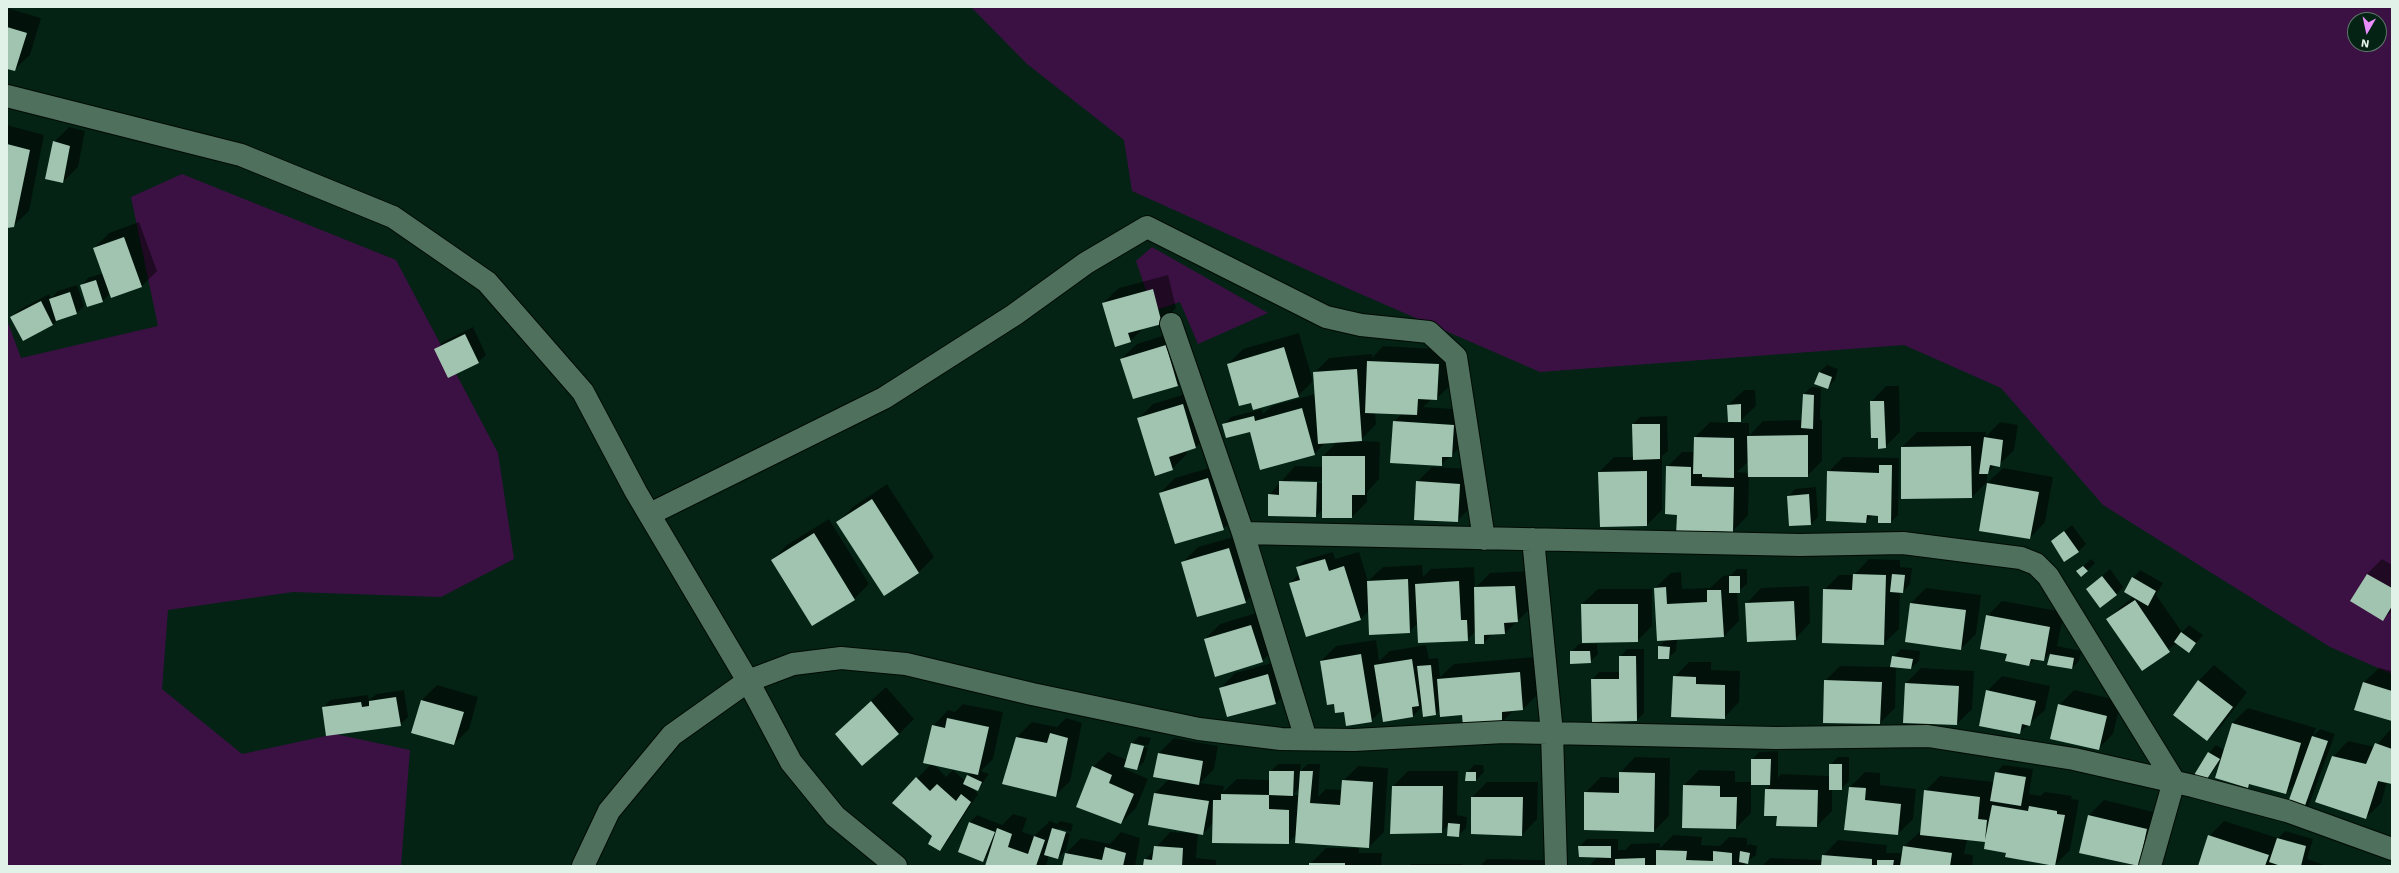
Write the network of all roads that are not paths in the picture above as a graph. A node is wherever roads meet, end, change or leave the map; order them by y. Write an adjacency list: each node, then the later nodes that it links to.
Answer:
1 (7, 96): 3 (street)
2 (1172, 324): 4 (street)
3 (650, 514): 5 (street); 7 (street)
4 (1243, 533): 5 (street); 9 (street)
5 (1484, 539): 6 (street)
6 (1533, 539): 8 (street); 10 (street)
7 (748, 682): 9 (street); 12 (street); 13 (street)
8 (1552, 732): 9 (street); 10 (street); 14 (street)
9 (1306, 739)
10 (2174, 781): 11 (street); 15 (street)
11 (2392, 849)
12 (583, 866)
13 (896, 866)
14 (1556, 866)
15 (2150, 866)

